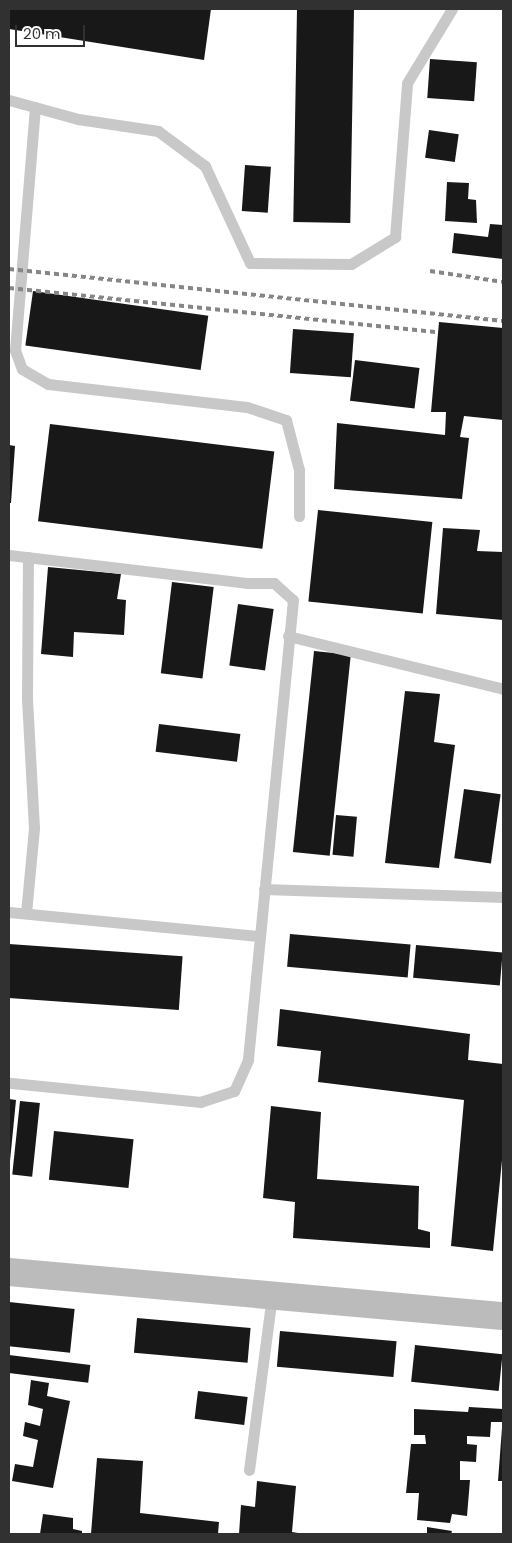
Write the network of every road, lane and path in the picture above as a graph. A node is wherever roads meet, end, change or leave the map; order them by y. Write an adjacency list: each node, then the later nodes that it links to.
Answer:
1 (452, 9): 3 (lane)
2 (9, 100): 3 (lane)
3 (35, 107): 4 (lane)
4 (299, 516)
5 (9, 555): 6 (lane)
6 (28, 557): 7 (lane); 12 (lane)
7 (288, 636): 8 (lane); 9 (lane)
8 (503, 689)
9 (264, 889): 10 (lane); 13 (lane)
10 (503, 897)
11 (9, 912): 12 (lane)
12 (26, 913): 13 (lane)
13 (260, 936): 14 (lane)
14 (9, 1083)
15 (9, 1272): 16 (street)
16 (272, 1295): 17 (street); 18 (lane)
17 (503, 1316)
18 (249, 1470)

